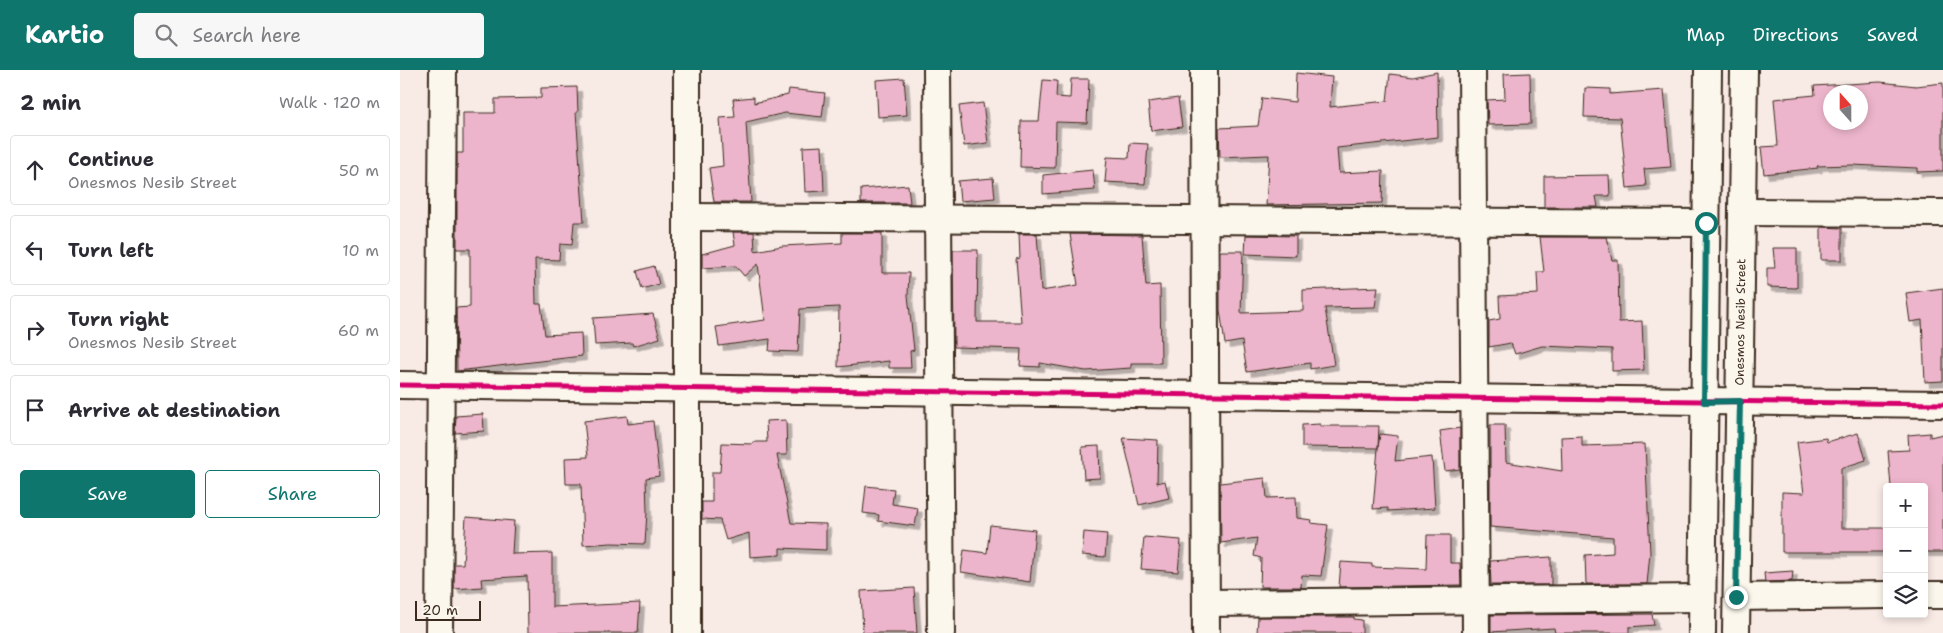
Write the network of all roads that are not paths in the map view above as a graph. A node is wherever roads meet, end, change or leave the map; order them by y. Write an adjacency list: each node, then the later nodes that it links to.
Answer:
1 (443, 70): 16 (street)
2 (687, 70): 10 (street)
3 (937, 70): 11 (street)
4 (1204, 70): 12 (street)
5 (1472, 70): 13 (street)
6 (1708, 70): 14 (street)
7 (1744, 70): 8 (street, Onesmos Nesib Street)
8 (1742, 212): 9 (street); 21 (street, Onesmos Nesib Street)
9 (1943, 212)
10 (687, 217): 11 (street); 17 (street)
11 (938, 219): 12 (street); 18 (street)
12 (1205, 220): 13 (street); 19 (street)
13 (1473, 222): 14 (street); 20 (street)
14 (1706, 223): 22 (street)
15 (400, 385): 16 (street)
16 (440, 385): 17 (street); 31 (street)
17 (687, 388): 18 (street); 32 (street)
18 (939, 392): 19 (street); 33 (street)
19 (1205, 395): 20 (street); 30 (street)
20 (1474, 399): 22 (street); 29 (street)
21 (1740, 401): 22 (street); 23 (street); 27 (street, Onesmos Nesib Street)
22 (1704, 402): 28 (street)
23 (1943, 404)
24 (1883, 595): 27 (street)
25 (1928, 595): 26 (street)
26 (1943, 595)
27 (1736, 597): 37 (street, Onesmos Nesib Street)
28 (1702, 598): 29 (street); 36 (street)
29 (1475, 600): 30 (street); 35 (street)
30 (1206, 603): 34 (street)
31 (439, 633)
32 (687, 633)
33 (941, 633)
34 (1206, 633)
35 (1476, 633)
36 (1702, 633)
37 (1736, 633)

